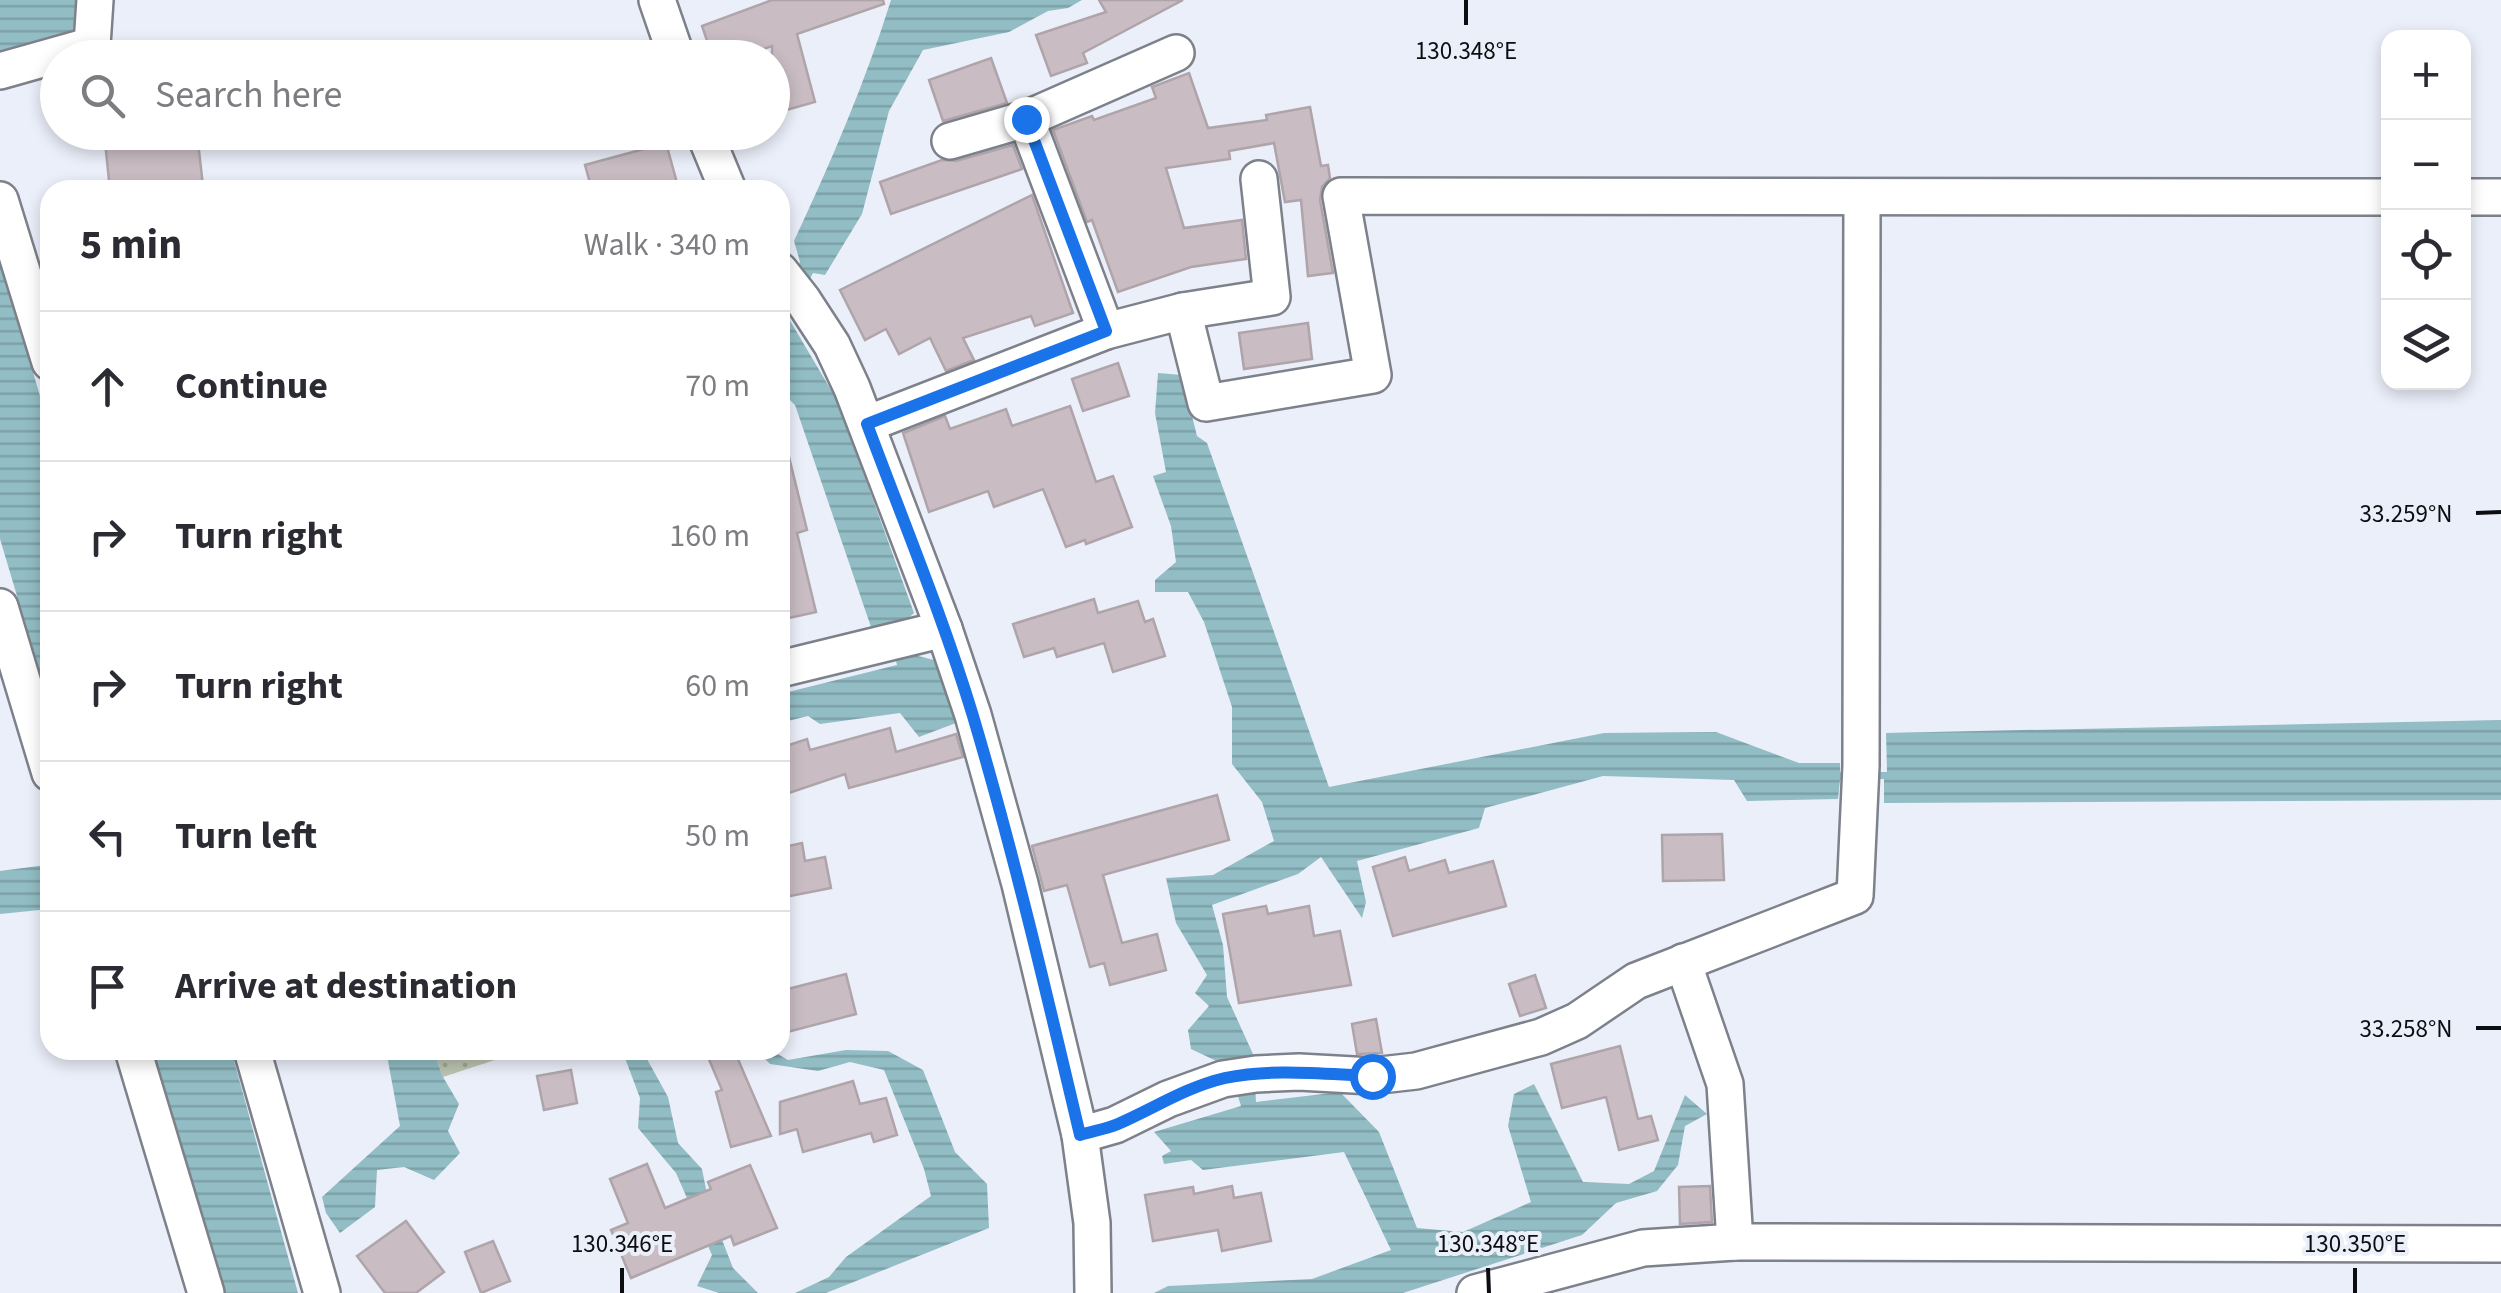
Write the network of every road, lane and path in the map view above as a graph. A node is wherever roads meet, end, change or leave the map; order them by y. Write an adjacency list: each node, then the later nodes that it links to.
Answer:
1 (95, 0): 3 (street)
2 (657, 0): 4 (street)
3 (92, 40)
4 (671, 40)
5 (1176, 53): 8 (street)
6 (40, 59): 7 (street)
7 (0, 71)
8 (1026, 119): 9 (street); 21 (street)
9 (950, 141)
10 (711, 150): 11 (street)
11 (724, 180)
12 (1259, 180): 19 (street)
13 (1862, 197): 14 (street); 19 (street); 27 (street)
14 (2381, 197)
15 (2471, 198): 16 (street)
16 (2501, 198)
17 (0, 200): 20 (street)
18 (790, 284): 22 (street)
19 (1183, 311): 21 (street)
20 (40, 330)
21 (1106, 331): 22 (street)
22 (867, 424): 24 (street)
23 (0, 607): 26 (street)
24 (913, 636): 25 (street); 30 (street)
25 (790, 666)
26 (40, 740)
27 (1684, 962): 30 (street); 31 (street)
28 (136, 1060): 33 (street)
29 (255, 1060): 34 (street)
30 (1080, 1135): 35 (street)
31 (1734, 1242): 32 (street); 36 (street)
32 (2501, 1244)
33 (206, 1293)
34 (322, 1293)
35 (1093, 1293)
36 (1475, 1293)

